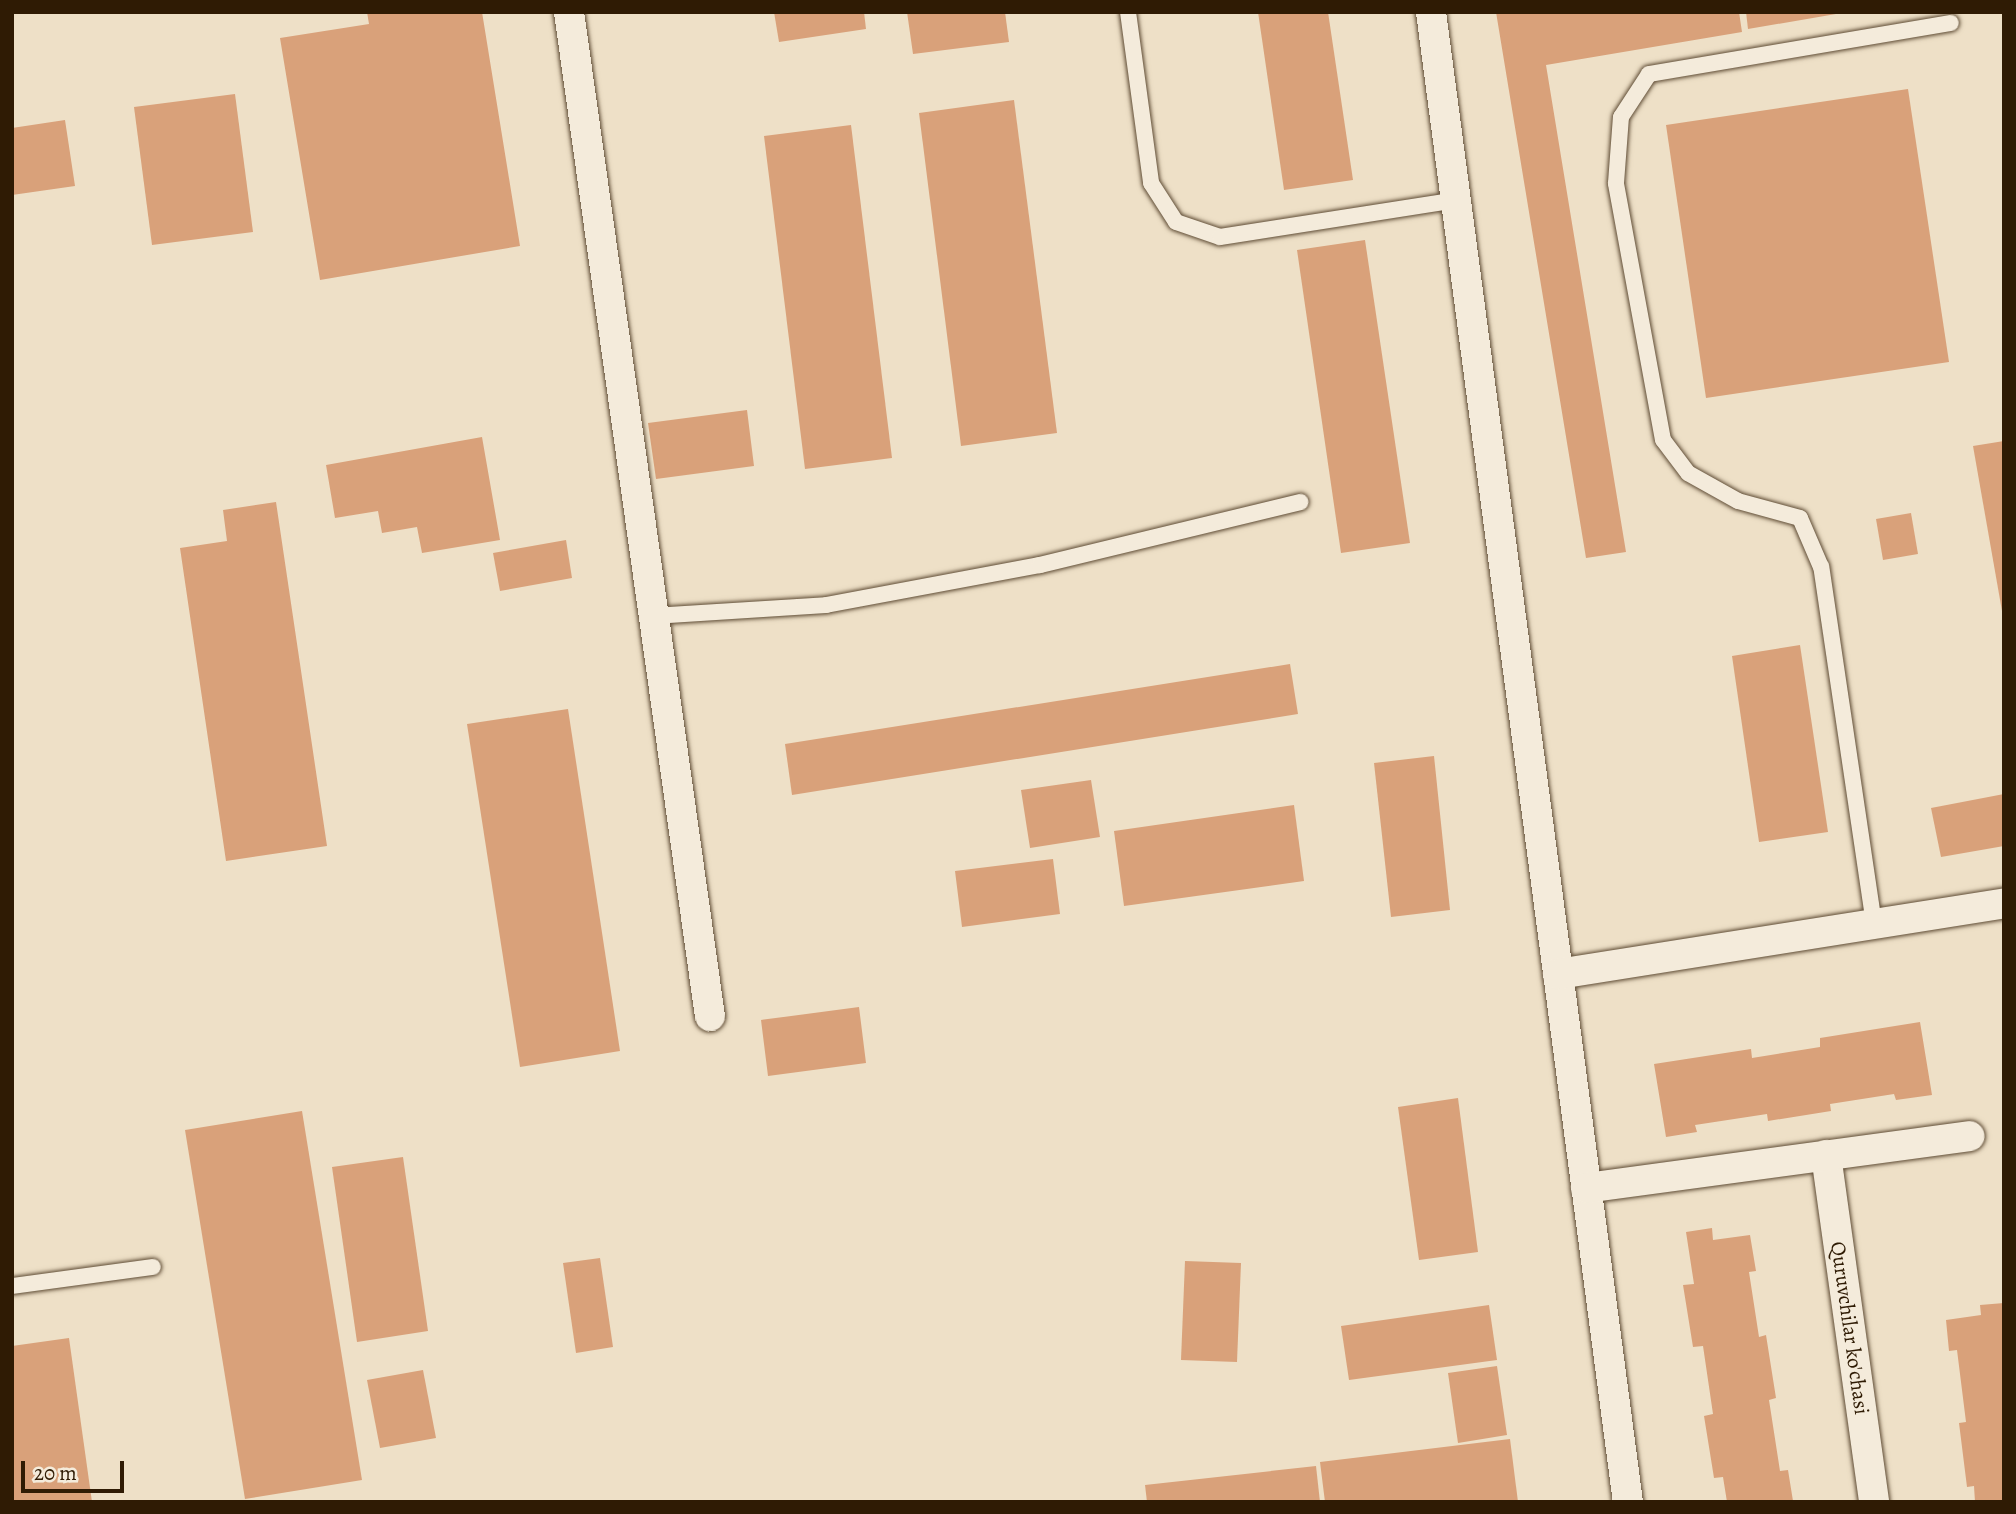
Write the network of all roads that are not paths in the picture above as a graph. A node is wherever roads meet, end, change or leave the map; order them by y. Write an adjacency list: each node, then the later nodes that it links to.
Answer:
1 (569, 12): 7 (street)
2 (1128, 12): 5 (lane)
3 (1431, 12): 5 (street)
4 (1951, 23): 9 (lane)
5 (1456, 200): 10 (street)
6 (1301, 502): 7 (lane)
7 (653, 616): 11 (street)
8 (2004, 904): 9 (street)
9 (1874, 924): 10 (street)
10 (1558, 975): 14 (street)
11 (710, 1016)
12 (1969, 1136): 13 (street)
13 (1826, 1155): 14 (street); 18 (street, Quruvchilar ko'chasi)
14 (1586, 1188): 17 (street)
15 (153, 1267): 16 (lane)
16 (12, 1286)
17 (1628, 1502)
18 (1874, 1502)

